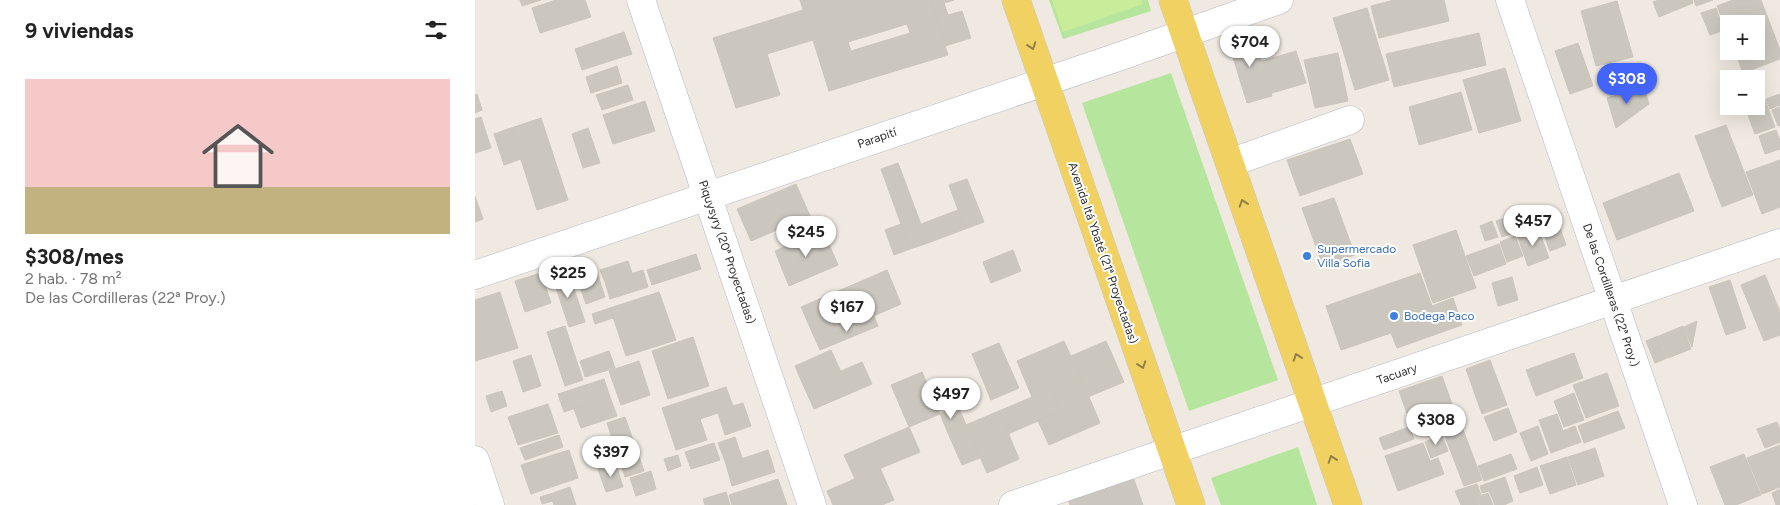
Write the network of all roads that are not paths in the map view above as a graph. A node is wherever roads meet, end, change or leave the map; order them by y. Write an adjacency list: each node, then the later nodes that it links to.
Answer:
1 (641, 0): 10 (street, Piquysyry (20ª Proyectadas))
2 (1016, 0): 7 (main road, Avenida Itá Ybaté (21ª Proyectadas), one-way to 7)
3 (1173, 0): 6 (main road)
4 (1279, 0): 6 (street, Parapití)
5 (1510, 0): 13 (street, De las Cordilleras (22ª Proy.))
6 (1185, 33): 7 (street, Parapití); 9 (main road)
7 (1044, 82): 10 (street, Parapití); 15 (main road, Avenida Itá Ybaté (21ª Proyectadas), one-way to 15)
8 (1350, 120): 9 (street)
9 (1230, 164): 14 (main road, one-way to 9)
10 (707, 196): 12 (street, Parapití); 18 (street, Piquysyry (20ª Proyectadas))
11 (1780, 244): 13 (street, Tacuary)
12 (475, 275)
13 (1613, 300): 14 (street, Tacuary); 22 (street, De las Cordilleras (22ª Proy.))
14 (1313, 403): 15 (street, Tacuary); 21 (main road, one-way to 14)
15 (1172, 451): 19 (street, Tacuary); 20 (main road, Avenida Itá Ybaté (21ª Proyectadas))
16 (475, 460): 17 (street)
17 (490, 505)
18 (812, 505)
19 (1013, 505)
20 (1191, 505)
21 (1348, 505)
22 (1683, 505)

